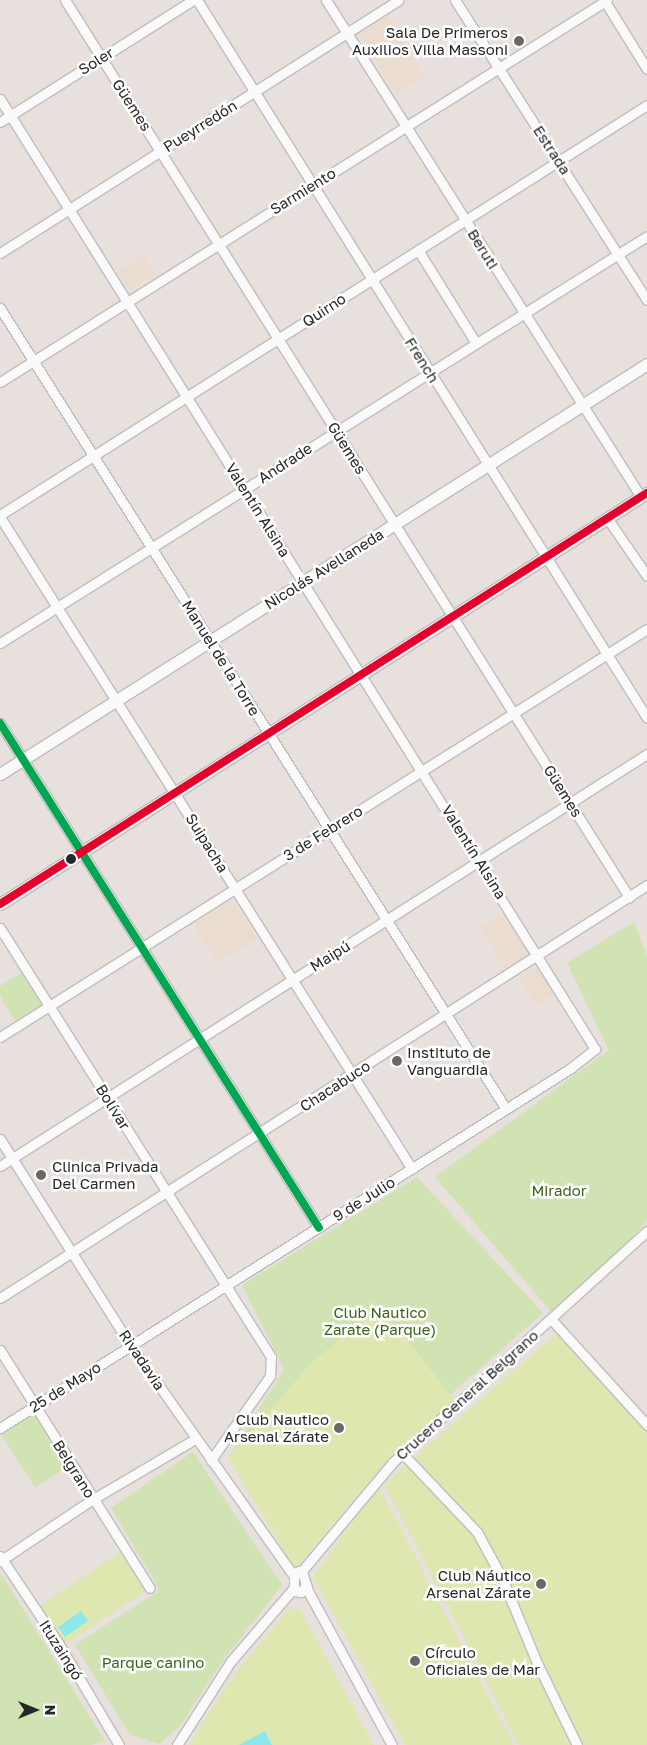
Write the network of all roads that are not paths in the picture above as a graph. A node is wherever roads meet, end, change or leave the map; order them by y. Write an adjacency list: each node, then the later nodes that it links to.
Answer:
1 (65, 0): 9 (street, Güemes)
2 (193, 0): 9 (street, Soler)
3 (197, 0): 12 (street, French)
4 (326, 0): 8 (street, Beruti)
5 (399, 0): 8 (street, Pueyrredón)
6 (455, 0): 10 (street, Estrada)
7 (605, 0): 10 (street, Sarmiento); 11 (street)
8 (347, 33): 12 (street, Pueyrredón); 17 (street, Beruti)
9 (101, 58): 15 (street, Soler); 18 (street, Güemes)
10 (498, 68): 17 (street, Sarmiento); 19 (street, Estrada)
11 (647, 69)
12 (255, 92): 18 (street, Pueyrredón); 20 (street, French)
13 (0, 98): 15 (street, Valentín Alsina)
14 (647, 105): 19 (street, Quirno)
15 (11, 115): 16 (street, Soler); 21 (street, Valentín Alsina)
16 (0, 122)
17 (408, 126): 20 (street, Sarmiento); 22 (street, Beruti)
18 (161, 150): 21 (street, Pueyrredón); 24 (street, Güemes)
19 (559, 161): 22 (street, Quirno); 27 (street, Estrada)
20 (314, 184): 24 (street, Sarmiento); 28 (street, French)
21 (67, 209): 26 (street, Pueyrredón); 30 (street, Valentín Alsina)
22 (466, 220): 25 (street, Quirno); 32 (street, Beruti)
23 (647, 236): 27 (street, Andrade)
24 (220, 244): 30 (street, Sarmiento); 33 (street, Güemes)
25 (418, 250): 28 (street, Quirno); 34 (street)
26 (0, 252)
27 (618, 255): 29 (street, Estrada); 32 (street, Andrade)
28 (371, 280): 33 (street, Quirno); 37 (street, French)
29 (647, 300)
30 (127, 302): 35 (street, Sarmiento); 39 (street, Valentín Alsina)
31 (0, 308): 35 (street, Manuel de la Torre)
32 (523, 314): 34 (street, Andrade); 40 (street, Beruti)
33 (279, 340): 39 (street, Quirno); 41 (street, Güemes)
34 (476, 344): 37 (street, Andrade)
35 (33, 360): 38 (street, Sarmiento); 42 (street, Manuel de la Torre)
36 (647, 364): 40 (street, Nicolás Avellaneda)
37 (430, 372): 41 (street, Andrade); 43 (street, French)
38 (0, 382)
39 (187, 396): 42 (street, Quirno); 44 (street, Valentín Alsina)
40 (580, 405): 43 (street, Nicolás Avellaneda); 45 (street, Beruti)
41 (335, 430): 44 (street, Andrade); 48 (street, Güemes)
42 (94, 457): 46 (street, Quirno); 49 (street, Manuel de la Torre)
43 (488, 465): 48 (street, Nicolás Avellaneda); 50 (street, French)
44 (245, 488): 49 (street, Andrade); 52 (street, Valentín Alsina)
45 (644, 495): 47 (street)
46 (0, 516): 53 (street, Suipacha)
47 (607, 518): 50 (street); 51 (street)
48 (395, 524): 52 (street, Nicolás Avellaneda); 54 (street, Güemes)
49 (152, 547): 53 (street, Andrade); 56 (street, Manuel de la Torre)
50 (546, 556): 54 (street); 58 (street, French)
51 (647, 576)
52 (304, 582): 56 (street, Nicolás Avellaneda); 59 (street, Valentín Alsina)
53 (58, 607): 57 (street, Andrade); 60 (street, Suipacha)
54 (452, 616): 59 (street); 61 (street, Güemes)
55 (647, 629): 58 (street, 3 de Febrero)
56 (210, 641): 60 (street, Nicolás Avellaneda); 64 (street, Manuel de la Torre)
57 (0, 643)
58 (607, 654): 61 (street, 3 de Febrero); 62 (street, French)
59 (362, 674): 64 (street); 67 (street, Valentín Alsina)
60 (117, 700): 66 (street, Nicolás Avellaneda); 69 (street, Suipacha)
61 (514, 713): 67 (street, 3 de Febrero); 70 (street, Güemes)
62 (647, 718)
63 (0, 723): 66 (street)
64 (268, 733): 69 (street); 71 (street, Manuel de la Torre)
65 (647, 754): 70 (street, Maipú)
66 (23, 760): 68 (street, Nicolás Avellaneda); 72 (street)
67 (423, 770): 71 (street, 3 de Febrero); 73 (street, Valentín Alsina)
68 (0, 774)
69 (175, 793): 72 (street); 75 (street, Suipacha)
70 (570, 802): 73 (street, Maipú); 76 (street, Güemes)
71 (329, 830): 75 (street, 3 de Febrero); 78 (street, Manuel de la Torre)
72 (82, 852): 77 (street); 80 (street)
73 (480, 861): 78 (street, Maipú); 81 (street, Valentín Alsina)
74 (647, 885): 76 (street, Chacabuco)
75 (236, 889): 80 (street, 3 de Febrero); 82 (street, Suipacha)
76 (629, 897): 81 (street, Chacabuco)
77 (0, 904)
78 (386, 920): 82 (street, Maipú); 84 (street, Manuel de la Torre)
79 (0, 928): 83 (street, Bolívar)
80 (142, 948): 83 (street, 3 de Febrero); 86 (street)
81 (540, 957): 84 (street, Chacabuco); 87 (street, Valentín Alsina)
82 (292, 980): 86 (street, Maipú); 88 (street, Suipacha)
83 (49, 1006): 85 (street, 3 de Febrero); 89 (street, Bolívar)
84 (445, 1014): 88 (street, Chacabuco); 90 (street, Manuel de la Torre)
85 (0, 1037)
86 (200, 1039): 89 (street, Maipú); 91 (street)
87 (595, 1049): 90 (street, 9 de Julio)
88 (352, 1075): 91 (street, Chacabuco); 95 (street, Suipacha)
89 (107, 1098): 93 (street, Maipú); 96 (street, Bolívar)
90 (506, 1110): 95 (street, 9 de Julio)
91 (259, 1134): 96 (street, Chacabuco); 97 (street)
92 (0, 1139): 93 (street, Rivadavia)
93 (12, 1158): 94 (street, Maipú); 99 (street, Rivadavia)
94 (0, 1166)
95 (412, 1169): 97 (street, 9 de Julio)
96 (166, 1191): 99 (street, Chacabuco); 100 (street, Bolívar)
97 (319, 1228): 100 (street, 9 de Julio)
98 (647, 1231): 102 (street, Crucero General Belgrano)
99 (72, 1253): 101 (street, Chacabuco); 103 (street, Rivadavia)
100 (226, 1286): 103 (street, 9 de Julio); 110 (street, Bolívar)
101 (0, 1298)
102 (551, 1320): 106 (street); 109 (street, Crucero General Belgrano)
103 (131, 1346): 105 (street, 25 de Mayo); 108 (street, Rivadavia)
104 (0, 1350): 105 (street, Belgrano)
105 (35, 1406): 107 (street, 25 de Mayo); 111 (street, Belgrano)
106 (647, 1425)
107 (0, 1428)
108 (195, 1439): 110 (street, Rivadavia); 111 (street)
109 (403, 1454): 113 (street, Crucero General Belgrano); 121 (street)
110 (211, 1460): 113 (street, Rivadavia)
111 (93, 1499): 112 (street); 115 (street, Belgrano)
112 (1, 1559): 118 (street, Ituzaingó)
113 (297, 1574): 114 (street, Rivadavia); 116 (street)
114 (306, 1584): 116 (street); 120 (street, Rivadavia)
115 (150, 1588)
116 (296, 1591): 117 (street); 119 (street)
117 (179, 1743)
118 (119, 1745)
119 (386, 1745)
120 (392, 1745)
121 (577, 1745)

